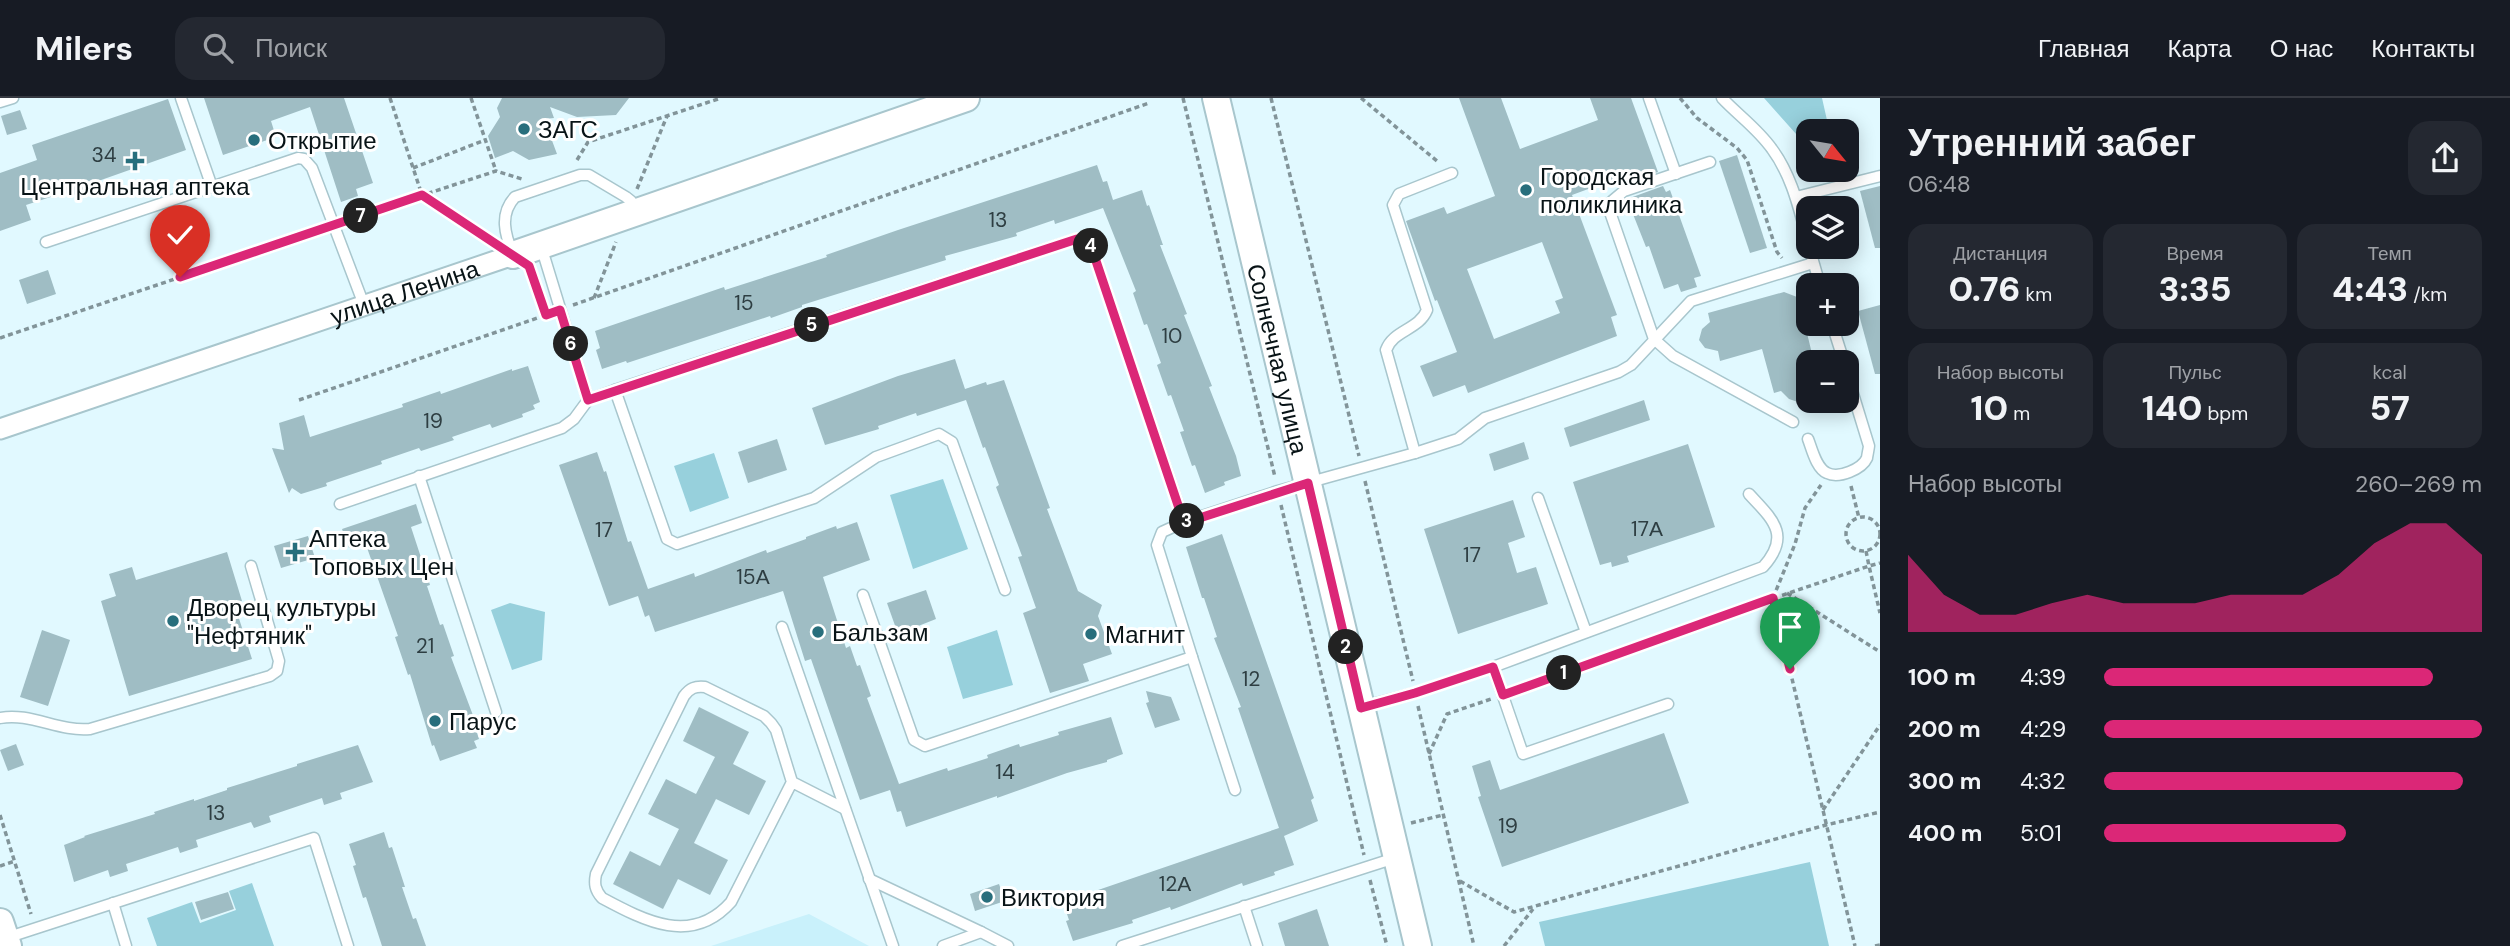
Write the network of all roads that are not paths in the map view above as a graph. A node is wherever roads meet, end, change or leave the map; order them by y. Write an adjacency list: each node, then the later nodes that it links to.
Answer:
1 (13, 98): 7 (lane)
2 (181, 98): 12 (lane)
3 (966, 98): 15 (street, улица Ленина)
4 (1216, 98): 32 (street, Солнечная улица)
5 (1649, 98): 10 (lane)
6 (1721, 98): 14 (lane)
7 (0, 102)
8 (1710, 162): 10 (lane)
9 (1452, 173): 30 (lane)
10 (1676, 174): 23 (lane)
11 (1880, 176): 13 (lane)
12 (212, 187): 16 (lane); 22 (lane)
13 (1800, 196)
14 (1796, 197)
15 (634, 214): 17 (street, улица Ленина); 18 (lane)
16 (46, 242)
17 (541, 246): 18 (street, улица Ленина); 25 (lane)
18 (513, 255): 22 (street, улица Ленина)
19 (1812, 259): 20 (lane)
20 (1813, 263): 21 (lane); 23 (lane)
21 (1816, 273)
22 (364, 305): 28 (street, улица Ленина)
23 (1654, 339): 27 (lane); 30 (lane)
24 (615, 390): 25 (lane); 36 (lane); 38 (lane)
25 (588, 400): 31 (lane)
26 (1859, 413): 29 (lane)
27 (1793, 422)
28 (0, 429)
29 (1808, 439)
30 (1415, 453): 32 (lane)
31 (419, 476): 35 (lane); 46 (lane)
32 (1308, 483): 36 (lane); 45 (street, Солнечная улица)
33 (1749, 494): 41 (lane)
34 (1538, 498): 41 (lane)
35 (340, 503)
36 (1184, 523): 42 (lane)
37 (251, 566): 47 (lane)
38 (1005, 590)
39 (863, 595): 42 (lane)
40 (782, 627): 50 (lane)
41 (1586, 632): 43 (lane)
42 (1192, 657): 49 (lane)
43 (1493, 667): 44 (lane); 45 (lane)
44 (1668, 704)
45 (1361, 708): 51 (street, Солнечная улица)
46 (496, 712)
47 (0, 718)
48 (792, 782): 48 (lane); 50 (lane)
49 (1235, 790)
50 (845, 809): 52 (lane)
51 (1397, 857): 54 (lane); 64 (street, Солнечная улица)
52 (869, 879): 55 (lane); 59 (lane)
53 (113, 903): 56 (lane); 57 (lane); 58 (lane)
54 (1244, 906): 62 (lane); 63 (lane)
55 (981, 932): 60 (lane); 61 (lane)
56 (4, 935)
57 (126, 946)
58 (348, 946)
59 (893, 946)
60 (943, 946)
61 (1008, 946)
62 (1122, 946)
63 (1257, 946)
64 (1418, 946)

